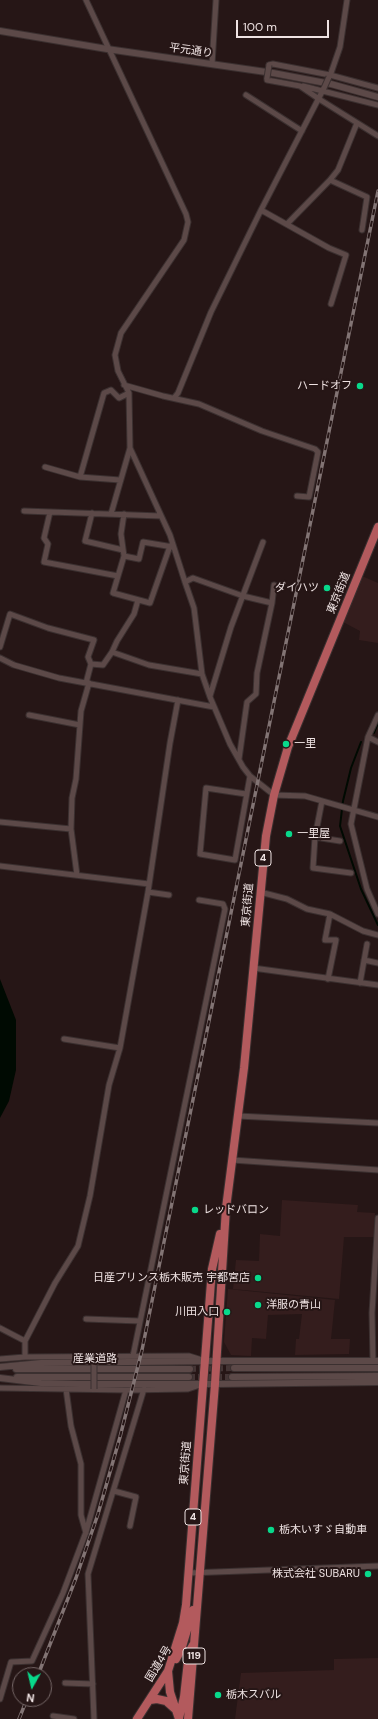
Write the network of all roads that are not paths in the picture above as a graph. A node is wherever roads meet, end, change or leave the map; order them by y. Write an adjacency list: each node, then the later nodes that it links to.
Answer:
1 (86, 0): 5 (street)
2 (216, 0): 6 (street)
3 (347, 0): 7 (street)
4 (0, 31): 5 (street, 平元通り)
5 (107, 49): 6 (street, 平元通り); 23 (street)
6 (212, 64): 12 (street, 平元通り)
7 (330, 76): 8 (street, bridge); 9 (street); 10 (street, bridge)
8 (300, 86): 10 (street); 13 (street)
9 (378, 88)
10 (324, 89): 13 (street); 14 (street)
11 (246, 95): 16 (street)
12 (378, 97)
13 (319, 99): 15 (street); 16 (street)
14 (378, 106)
15 (357, 123): 17 (street); 18 (street)
16 (302, 130): 19 (street)
17 (378, 136)
18 (330, 180): 20 (street); 21 (street)
19 (261, 210): 20 (street); 25 (street)
20 (287, 224): 22 (street)
21 (362, 230)
22 (331, 304)
23 (124, 385): 24 (street); 25 (street)
24 (129, 393): 26 (street); 28 (street)
25 (174, 398): 30 (street)
26 (130, 448): 29 (street); 36 (street)
27 (46, 467): 28 (street)
28 (80, 477): 29 (street)
29 (120, 480): 34 (street)
30 (298, 496)
31 (24, 511): 32 (street)
32 (50, 512): 33 (street); 42 (street)
33 (92, 513): 34 (street); 40 (street)
34 (111, 514): 35 (street)
35 (124, 514): 36 (street); 40 (street)
36 (161, 516): 39 (street)
37 (378, 527): 65 (highway, 東京街道 / 4)
38 (263, 542): 45 (street)
39 (172, 547): 41 (street); 43 (street); 46 (street)
40 (123, 550): 41 (street)
41 (124, 556): 42 (street)
42 (118, 576): 46 (street)
43 (185, 582): 45 (street); 52 (street)
44 (274, 585): 47 (street)
45 (243, 596): 47 (street); 54 (street)
46 (138, 600): 49 (street)
47 (272, 603): 62 (street)
48 (0, 647): 51 (street)
49 (112, 652): 51 (street); 52 (street)
50 (0, 658): 53 (street)
51 (91, 664): 53 (street)
52 (202, 674): 54 (street)
53 (87, 683): 55 (street); 59 (street)
54 (210, 697): 56 (street)
55 (178, 700): 56 (street); 76 (street)
56 (214, 708): 62 (street)
57 (30, 715): 59 (street)
58 (378, 715): 60 (street)
59 (80, 725): 70 (street)
60 (368, 737): 61 (street); 67 (street)
61 (378, 742)
62 (238, 759): 63 (street)
63 (250, 776): 64 (street); 65 (street)
64 (246, 794): 64 (street)
65 (274, 795): 66 (street); 78 (highway, 東京街道 / 4)
66 (322, 801): 67 (street); 71 (street)
67 (354, 810): 68 (street); 82 (street)
68 (378, 817)
69 (0, 822): 70 (street)
70 (71, 829): 75 (street)
71 (314, 838): 72 (street); 74 (street)
72 (340, 841)
73 (0, 866): 75 (street)
74 (351, 873)
75 (77, 875): 76 (street)
76 (149, 884): 77 (street)
77 (148, 892): 79 (street); 92 (street)
78 (260, 892): 81 (street); 87 (highway, 東京街道 / 4)
79 (169, 895)
80 (199, 900): 101 (street)
81 (330, 914): 83 (street); 88 (street)
82 (378, 914)
83 (376, 932)
84 (366, 944): 85 (street)
85 (364, 960): 86 (street); 89 (street)
86 (378, 963)
87 (253, 968): 88 (street); 93 (highway, 東京街道 / 4)
88 (328, 979): 89 (street)
89 (360, 983): 90 (street)
90 (378, 985)
91 (64, 1039): 92 (street)
92 (120, 1048): 103 (street)
93 (238, 1116): 94 (street); 95 (highway, 東京街道 / 4)
94 (378, 1123)
95 (232, 1160): 96 (street); 97 (highway, 東京街道 / 4)
96 (378, 1170)
97 (226, 1208): 108 (highway, 東京街道 / 4); 109 (highway, 東京街道 / 4)
98 (378, 1218): 99 (street)
99 (378, 1229): 110 (street)
100 (86, 1319): 101 (street)
101 (140, 1321): 104 (street)
102 (0, 1328): 103 (street)
103 (25, 1341): 105 (street)
104 (133, 1356): 106 (street); 108 (street)
105 (25, 1357): 106 (street); 107 (street)
106 (94, 1357): 124 (street, bridge)
107 (0, 1359)
108 (205, 1361): 109 (street); 111 (street); 120 (highway, 東京街道 / 4)
109 (216, 1361): 110 (street); 121 (highway, 東京街道 / 4)
110 (376, 1361)
111 (0, 1368): 114 (street, 産業道路)
112 (234, 1368): 113 (street)
113 (378, 1368)
114 (190, 1369)
115 (378, 1376): 116 (street)
116 (232, 1377)
117 (0, 1378): 118 (street, 産業道路); 120 (street)
118 (189, 1378)
119 (378, 1382): 121 (street)
120 (203, 1384): 121 (street); 125 (street); 131 (highway, 東京街道 / 4)
121 (215, 1384): 132 (highway, 東京街道 / 4)
122 (0, 1388): 123 (street)
123 (66, 1389): 124 (street); 129 (street)
124 (94, 1389): 126 (street)
125 (144, 1389): 126 (street); 127 (street)
126 (126, 1390): 129 (street)
127 (114, 1491): 128 (street); 137 (street)
128 (130, 1526)
129 (86, 1533): 138 (street)
130 (378, 1566): 132 (street)
131 (188, 1574): 132 (street); 135 (highway, 東京街道 / 4)
132 (199, 1574): 133 (highway, 東京街道 / 4)
133 (198, 1594): 134 (highway, 東京街道 / 119); 135 (highway, 国道4号 / 4)
134 (195, 1644): 141 (highway, 東京街道 / 119); 145 (highway, 東京街道 / 119)
135 (168, 1671): 139 (highway, 国道4号 / 4); 141 (highway, 東京街道)
136 (65, 1683): 137 (street)
137 (93, 1684): 143 (street)
138 (0, 1699)
139 (150, 1700): 141 (highway); 144 (highway, 国道4号 / 4)
140 (53, 1716): 142 (street)
141 (178, 1716)
142 (74, 1719)
143 (94, 1719)
144 (137, 1719)
145 (188, 1719)

